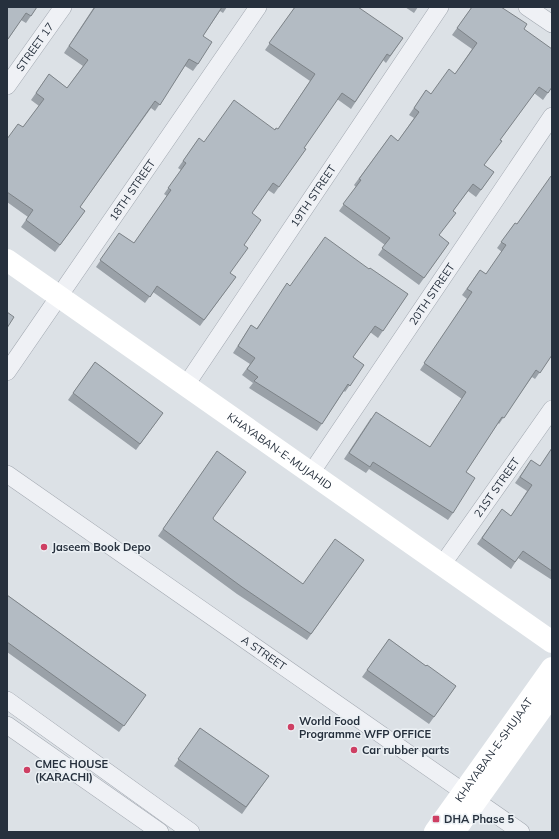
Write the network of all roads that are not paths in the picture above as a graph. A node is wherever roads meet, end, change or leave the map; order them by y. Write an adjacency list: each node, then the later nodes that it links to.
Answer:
1 (63, 7): 6 (street, STREET 17)
2 (258, 7): 9 (street, 18TH STREET)
3 (440, 7): 11 (street, 19TH STREET)
4 (527, 7): 5 (street)
5 (552, 24)
6 (7, 86)
7 (552, 116): 13 (street, 20TH STREET)
8 (7, 260): 9 (main road, KHAYABAN-E-MUJAHID)
9 (59, 296): 10 (street, 18TH STREET); 11 (main road, KHAYABAN-E-MUJAHID)
10 (7, 372)
11 (186, 385): 13 (main road, KHAYABAN-E-MUJAHID)
12 (552, 409): 15 (street, 21ST STREET)
13 (311, 473): 15 (main road, KHAYABAN-E-MUJAHID)
14 (7, 474): 21 (street, A STREET)
15 (442, 565): 16 (main road, KHAYABAN-E-MUJAHID)
16 (552, 642)
17 (552, 668): 21 (main road, KHAYABAN-E-SHUJAAT)
18 (552, 694): 21 (main road, KHAYABAN-E-SHUJAAT)
19 (7, 700): 23 (street)
20 (7, 724): 22 (street)
21 (470, 796): 24 (main road, KHAYABAN-E-SHUJAAT); 25 (main road, KHAYABAN-E-SHUJAAT); 26 (street, A STREET)
22 (160, 832)
23 (191, 832)
24 (434, 832)
25 (454, 832)
26 (521, 832)

